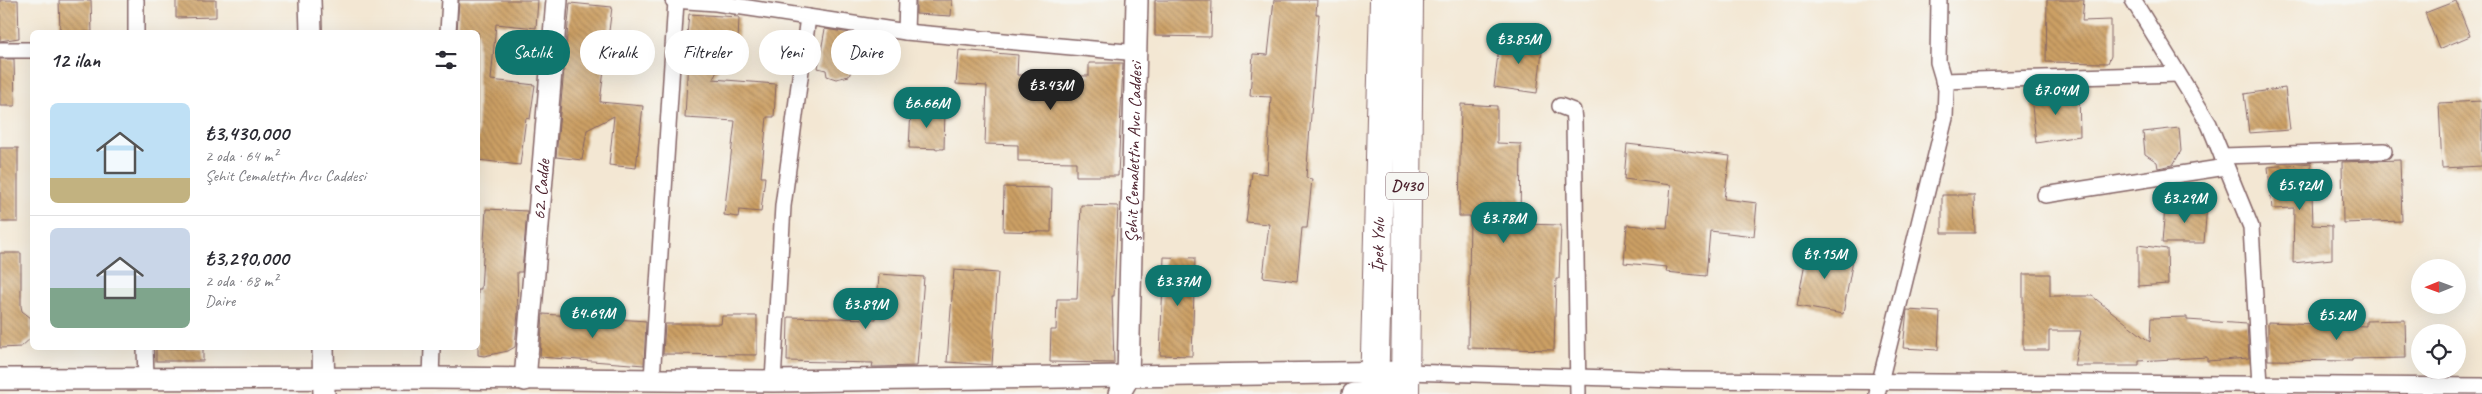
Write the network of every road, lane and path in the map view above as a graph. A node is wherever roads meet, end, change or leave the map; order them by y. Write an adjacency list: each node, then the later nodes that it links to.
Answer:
1 (136, 0): 14 (street)
2 (310, 0): 15 (main road)
3 (450, 0): 16 (street)
4 (557, 0): 35 (main road, 62. Cadde)
5 (674, 0): 12 (street); 34 (street)
6 (907, 0): 17 (street)
7 (1137, 0): 20 (main road, Şehit Cemalettin Avcı Caddesi)
8 (1384, 0): 39 (highway, İpek Yolu / D430)
9 (1409, 0): 40 (highway, D430)
10 (1939, 0): 22 (street)
11 (2133, 0): 21 (street)
12 (717, 2): 13 (street)
13 (808, 17): 17 (street); 36 (street)
14 (136, 30)
15 (312, 30)
16 (448, 30)
17 (906, 32): 20 (street)
18 (0, 50): 19 (street)
19 (30, 50)
20 (1138, 53): 38 (main road, Şehit Cemalettin Avcı Caddesi)
21 (2178, 74): 22 (street); 25 (street)
22 (1943, 81): 43 (street)
23 (1560, 106): 32 (street)
24 (2384, 151): 25 (street)
25 (2224, 161): 26 (street); 37 (street)
26 (2045, 195)
27 (145, 350): 30 (street)
28 (323, 350): 42 (main road)
29 (432, 350): 31 (street)
30 (146, 377): 33 (main road); 42 (main road)
31 (431, 378): 35 (main road); 42 (main road)
32 (1578, 378): 40 (street); 43 (street); 48 (street)
33 (0, 379)
34 (652, 379): 35 (main road); 36 (main road)
35 (525, 380)
36 (773, 381): 38 (main road)
37 (2260, 385): 45 (street); 46 (street)
38 (1124, 386): 39 (main road)
39 (1374, 386): 40 (main road); 47 (main road)
40 (1406, 386)
41 (2482, 386): 46 (street)
42 (324, 387)
43 (1879, 388): 44 (street)
44 (2018, 388): 45 (street)
45 (2125, 389)
46 (2355, 389)
47 (1354, 394)
48 (1578, 394)

